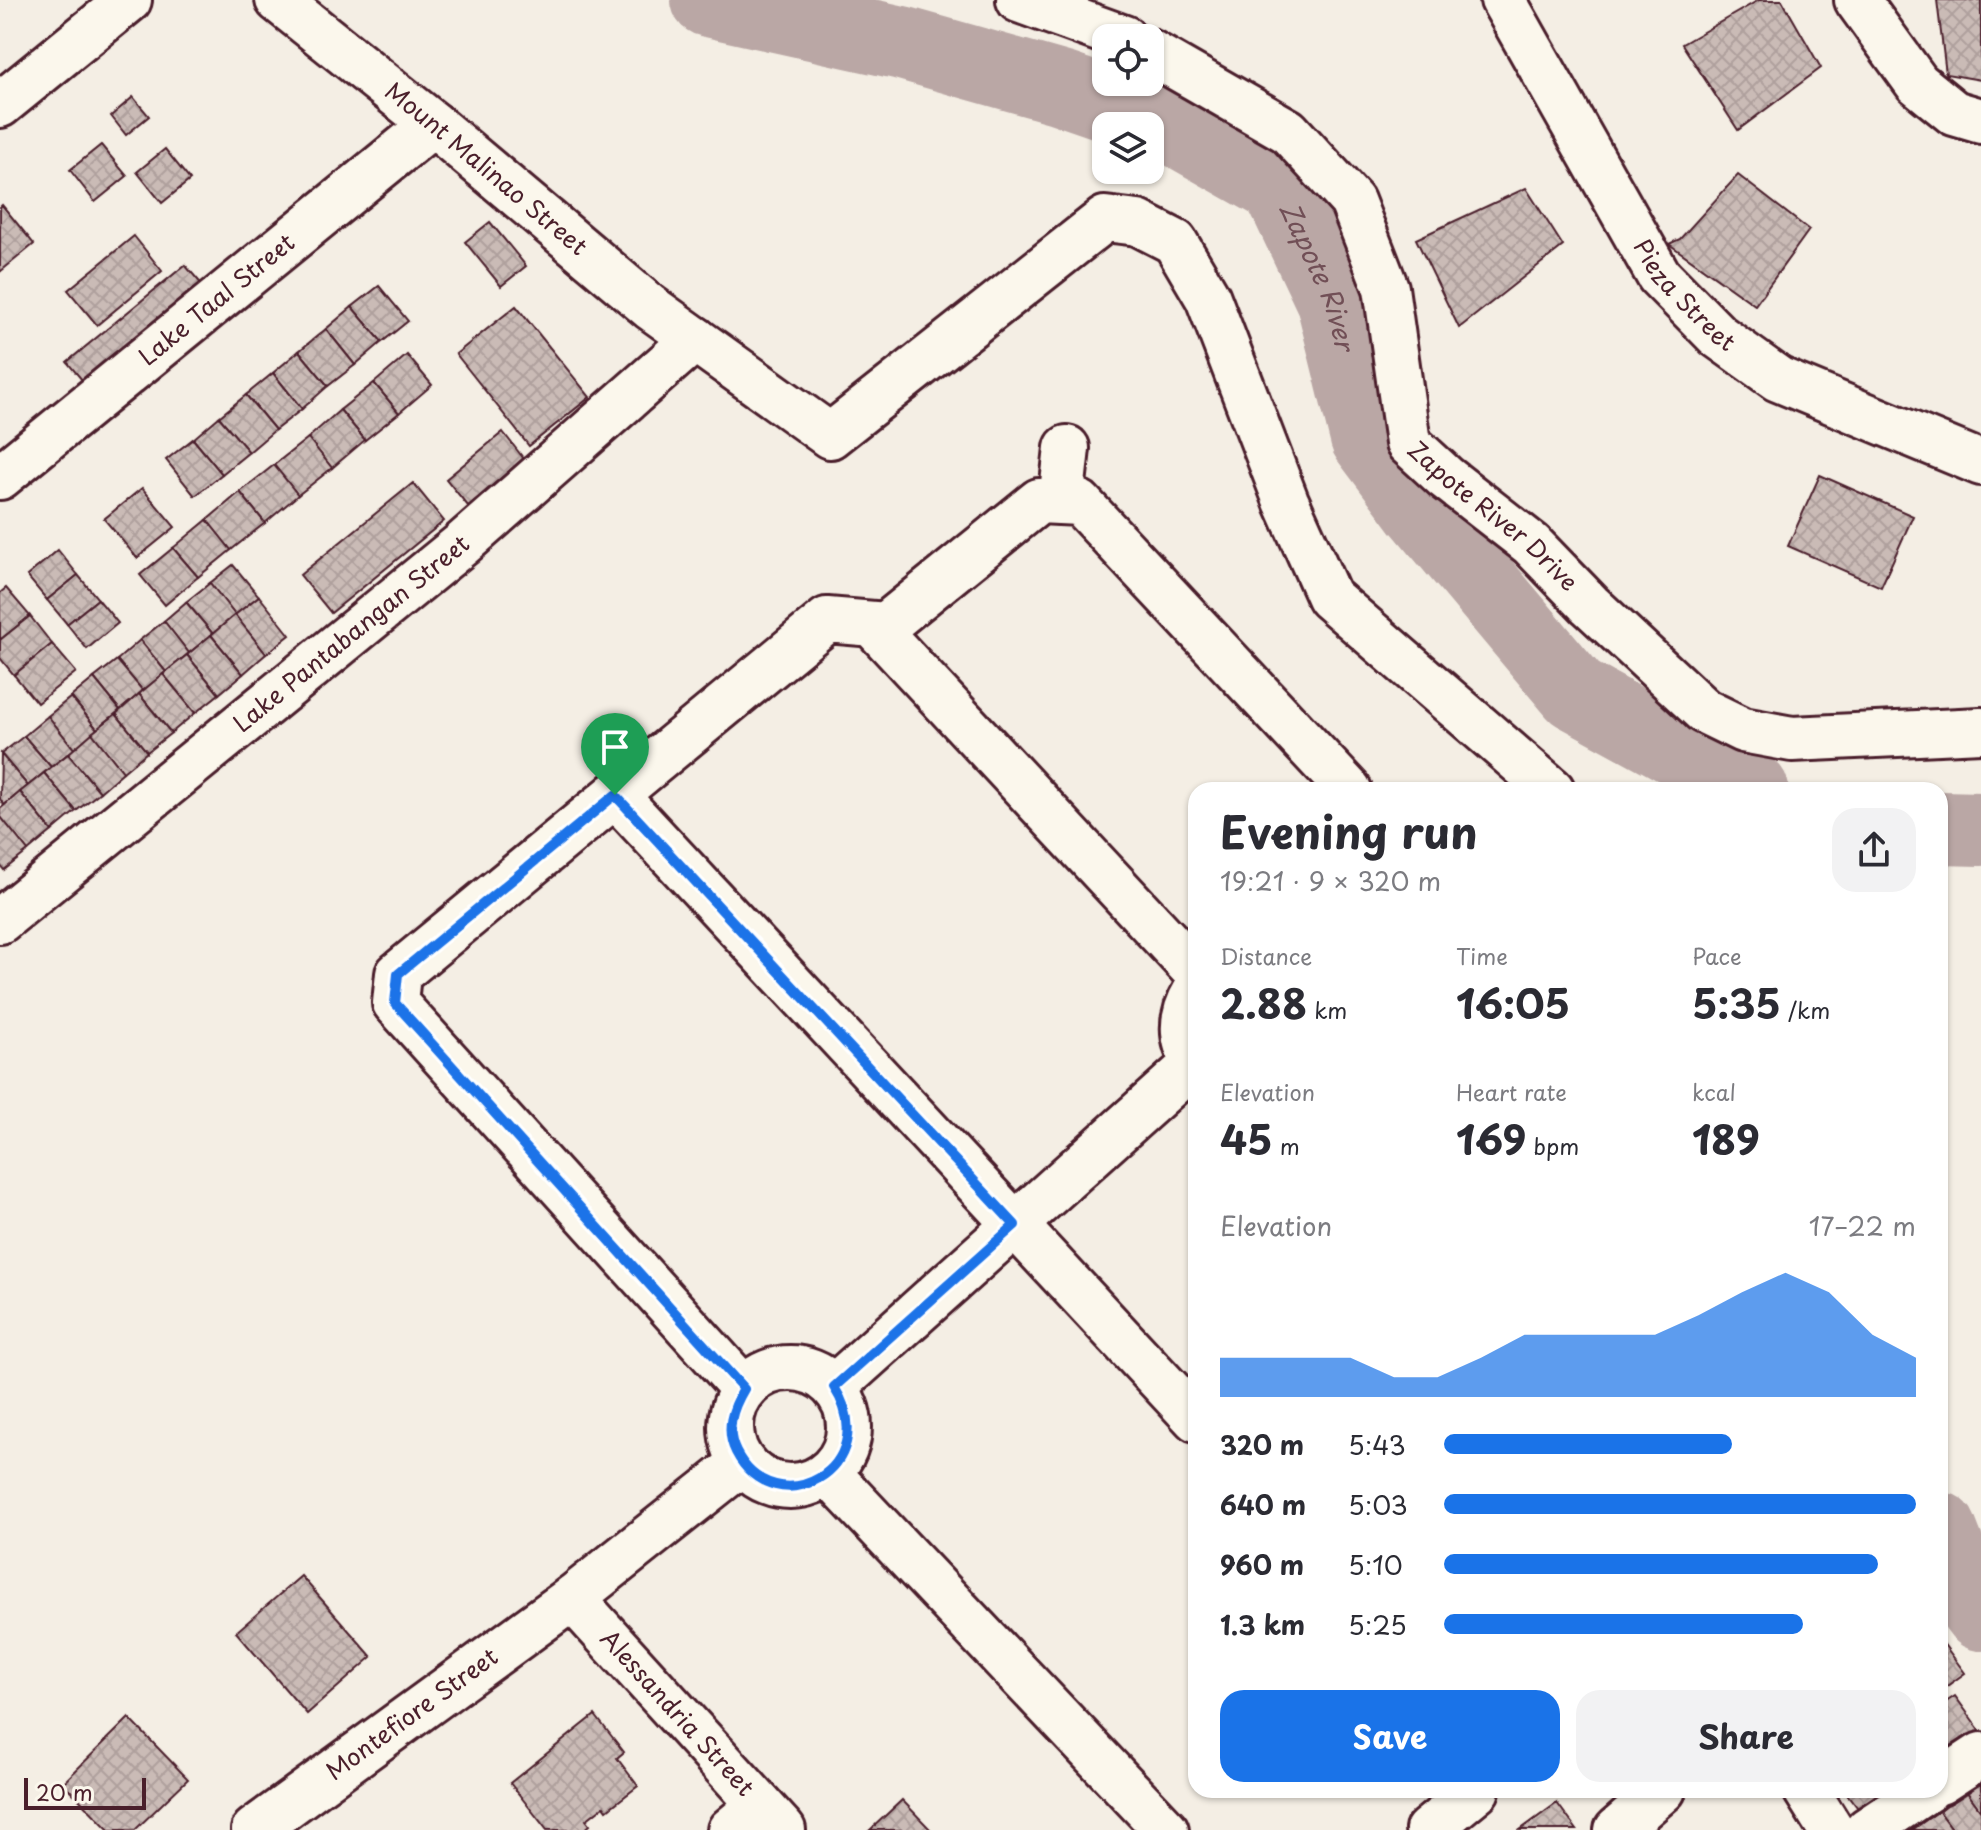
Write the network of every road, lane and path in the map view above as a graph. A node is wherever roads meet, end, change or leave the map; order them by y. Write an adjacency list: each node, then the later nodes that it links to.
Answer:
1 (129, 0): 8 (street)
2 (278, 0): 10 (street, Mount Malinao Street)
3 (1019, 0): 6 (street)
4 (1503, 0): 13 (street, Pieza Street)
5 (1857, 0): 9 (street)
6 (1092, 26)
7 (1164, 60): 17 (street, Zapote River Drive)
8 (0, 105)
9 (1981, 121)
10 (433, 124): 11 (street, Mount Malinao Street); 14 (street, Lake Taal Street)
11 (695, 339): 19 (street, Mount Malinao Street); 21 (street, Lake Pantabangan Street)
12 (1067, 448): 15 (street)
13 (1981, 463)
14 (0, 477)
15 (1061, 502): 16 (street); 18 (street)
16 (872, 624): 20 (street); 22 (street)
17 (1981, 730)
18 (1342, 782)
19 (1543, 782)
20 (615, 795): 26 (street); 28 (street)
21 (0, 921)
22 (1188, 963)
23 (1188, 1003): 24 (street)
24 (1188, 1051)
25 (1188, 1070): 26 (street)
26 (1015, 1225): 27 (street); 29 (street)
27 (834, 1387): 28 (street); 31 (street)
28 (744, 1389): 30 (street)
29 (1188, 1410)
30 (742, 1463): 31 (street); 32 (street, Montefiore Street)
31 (828, 1473): 41 (street)
32 (572, 1598): 39 (street, Alessandria Street); 40 (street, Montefiore Street)
33 (1981, 1755): 34 (street)
34 (1948, 1777)
35 (1467, 1798): 42 (street)
36 (1654, 1798): 43 (street)
37 (1811, 1798): 44 (street)
38 (1915, 1798): 45 (street)
39 (758, 1822)
40 (254, 1830)
41 (1166, 1830)
42 (1428, 1830)
43 (1617, 1830)
44 (1831, 1830)
45 (1867, 1830)

